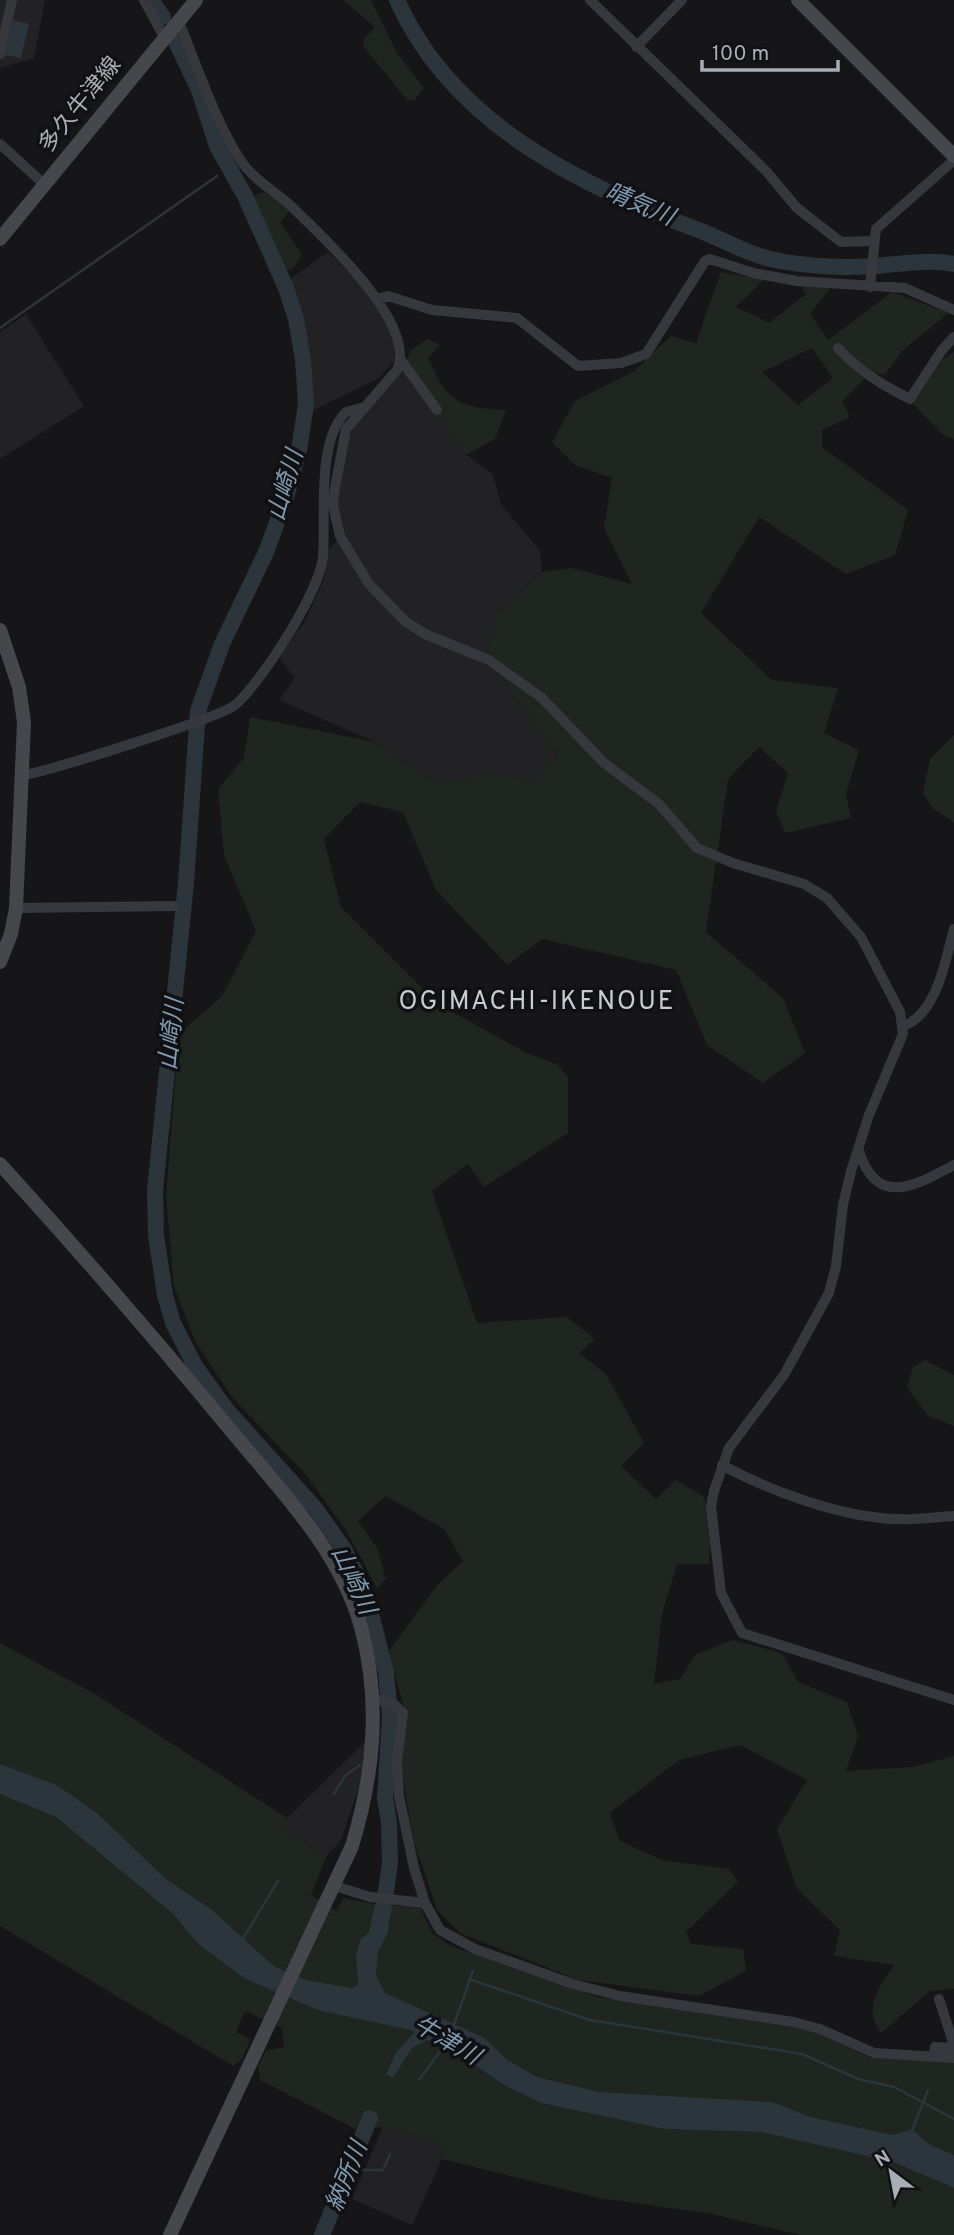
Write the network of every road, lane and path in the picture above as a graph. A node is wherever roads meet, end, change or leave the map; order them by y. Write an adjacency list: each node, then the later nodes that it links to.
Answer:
1 (12, 0): 10 (street)
2 (144, 0): 8 (street)
3 (196, 0): 7 (street, 多久牛津線)
4 (590, 0): 9 (street)
5 (681, 0): 9 (street)
6 (798, 0): 12 (street)
7 (178, 20): 8 (street, 多久牛津線); 17 (street)
8 (163, 37): 13 (street, 多久牛津線)
9 (636, 47): 15 (street)
10 (0, 54)
11 (0, 144): 13 (street)
12 (954, 158): 15 (street)
13 (44, 184): 14 (street, 多久牛津線)
14 (0, 239)
15 (873, 241): 16 (street)
16 (870, 287): 17 (street); 18 (street)
17 (377, 299): 21 (street)
18 (954, 310)
19 (954, 337): 20 (street)
20 (838, 348)
21 (401, 360): 22 (street); 23 (street)
22 (361, 408): 25 (street); 30 (street)
23 (437, 410)
24 (0, 630): 25 (street)
25 (23, 775): 27 (street)
26 (174, 906): 27 (street)
27 (16, 908): 29 (street)
28 (954, 929): 30 (street)
29 (0, 962)
30 (904, 1026): 31 (street)
31 (859, 1150): 33 (street); 34 (street)
32 (0, 1164): 36 (street)
33 (954, 1165)
34 (722, 1465): 35 (street); 37 (street)
35 (954, 1516)
36 (377, 1699): 38 (street); 39 (street)
37 (954, 1700)
38 (335, 1886): 39 (street); 42 (street)
39 (425, 1903): 41 (street)
40 (939, 1999): 41 (street)
41 (953, 2048)
42 (170, 2235)

